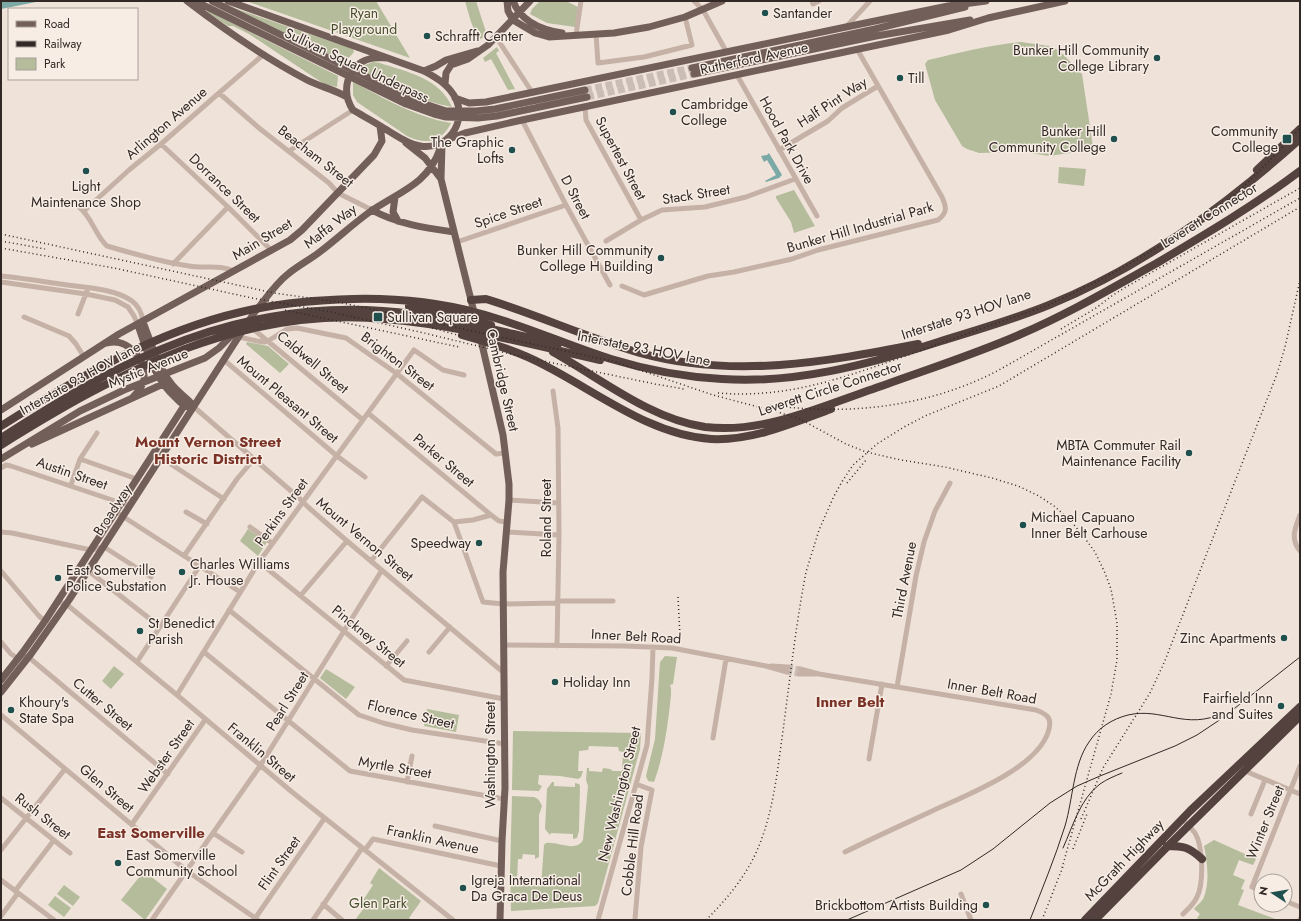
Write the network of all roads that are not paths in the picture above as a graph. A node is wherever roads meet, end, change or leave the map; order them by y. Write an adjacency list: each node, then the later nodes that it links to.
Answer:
1 (187, 1): 28 (main road)
2 (195, 1): 3 (main road, Sullivan Square Underpass)
3 (212, 1)
4 (228, 1): 29 (main road)
5 (507, 1): 20 (main road)
6 (514, 1): 17 (main road)
7 (530, 1): 17 (main road)
8 (581, 1): 23 (street)
9 (694, 1): 16 (street)
10 (722, 1): 16 (main road)
11 (819, 1): 15 (street)
12 (870, 1): 21 (street)
13 (985, 1): 19 (main road); 21 (main road, Rutherford Avenue)
14 (1065, 1): 19 (main road, Rutherford Avenue)
15 (812, 2)
16 (703, 10): 18 (main road); 27 (street)
17 (519, 12): 20 (main road); 23 (main road)
18 (685, 17): 22 (main road); 22 (street)
19 (988, 18): 25 (main road, Rutherford Avenue)
20 (513, 20): 23 (main road); 24 (main road)
21 (846, 26): 27 (main road, Rutherford Avenue)
22 (596, 34): 23 (main road)
23 (576, 35)
24 (496, 37): 26 (main road); 35 (street)
25 (857, 49): 31 (main road, Rutherford Avenue); 33 (street, Bunker Hill Industrial Park)
26 (481, 50): 30 (main road); 32 (main road)
27 (726, 51): 35 (main road, Rutherford Avenue)
28 (264, 54): 34 (street, Arlington Avenue); 36 (main road)
29 (387, 58): 30 (main road); 36 (main road)
30 (424, 70): 32 (main road)
31 (737, 75): 38 (main road, Rutherford Avenue); 50 (street, Hood Park Drive)
32 (445, 84): 37 (main road)
33 (878, 86): 50 (street, Half Pint Way); 79 (street, Bunker Hill Industrial Park)
34 (219, 93): 48 (street, Arlington Avenue); 51 (street, Beacham Street)
35 (532, 94): 37 (main road, Rutherford Avenue); 40 (main road)
36 (347, 97): 39 (main road)
37 (457, 101): 46 (main road)
38 (585, 107): 40 (main road, Rutherford Avenue); 66 (street, Supertest Street)
39 (353, 110): 42 (main road); 51 (street)
40 (540, 113): 41 (main road, Rutherford Avenue)
41 (522, 120): 46 (main road, Rutherford Avenue); 59 (street, D Street)
42 (380, 126): 45 (main road); 57 (main road, Main Street)
43 (1300, 129): 62 (highway)
44 (1300, 133): 93 (highway, Interstate 93 HOV lane)
45 (400, 138): 49 (main road); 52 (main road, Cambridge Street)
46 (449, 139): 49 (main road)
47 (1300, 140): 62 (highway); 90 (highway)
48 (161, 144): 61 (street, Dorrance Street); 64 (street, Arlington Avenue)
49 (442, 144): 52 (main road, Maffa Way); 55 (main road, Cambridge Street)
50 (779, 150): 56 (street, Hood Park Drive)
51 (289, 151): 57 (street, Beacham Street)
52 (432, 167): 55 (main road, Cambridge Street); 58 (main road, Maffa Way)
53 (1300, 171): 76 (highway, Leverett Connector)
54 (1300, 176): 75 (highway, Leverett Connector)
55 (441, 179): 68 (main road, Cambridge Street)
56 (795, 179): 65 (street, Hood Park Drive); 66 (street, Stack Street)
57 (338, 193): 63 (street, Beacham Street); 71 (main road, Main Street)
58 (395, 197): 63 (main road, Maffa Way); 67 (main road)
59 (566, 204): 70 (street, Spice Street); 78 (street, D Street)
60 (79, 207): 64 (street)
61 (228, 207): 71 (street, Dorrance Street); 72 (street)
62 (1215, 209): 90 (highway)
63 (372, 210): 67 (main road, Beacham Street); 83 (main road, Maffa Way)
64 (84, 211): 72 (street)
65 (817, 216)
66 (641, 220): 69 (street, Stack Street)
67 (398, 221): 68 (main road, Beacham Street)
68 (454, 232): 70 (main road, Cambridge Street)
69 (606, 241)
70 (457, 242): 82 (main road, Cambridge Street)
71 (271, 250): 73 (main road, Main Street)
72 (173, 264): 73 (street)
73 (231, 272): 87 (main road, Main Street)
74 (1, 276): 80 (street)
75 (1140, 277): 88 (highway, Leverett Circle Connector)
76 (1130, 278): 81 (highway, Leverett Circle Connector)
77 (1, 282): 80 (street)
78 (610, 286)
79 (622, 286)
80 (87, 291): 84 (street); 87 (street)
81 (353, 299): 90 (highway); 107 (highway)
82 (472, 303): 90 (highway); 114 (main road, Cambridge Street)
83 (254, 313): 86 (main road, Maffa Way); 112 (main road, Mystic Avenue)
84 (78, 314)
85 (24, 317): 94 (street)
86 (248, 322): 89 (main road, Maffa Way); 91 (street, Caldwell Street)
87 (140, 323): 92 (main road); 99 (main road)
88 (420, 323): 90 (highway); 96 (highway)
89 (239, 336): 91 (street, Brighton Street); 95 (main road, Broadway)
90 (955, 338): 93 (highway)
91 (268, 340): 97 (street, Brighton Street); 106 (street, Caldwell Street)
92 (101, 345): 94 (main road); 101 (main road)
93 (901, 350): 96 (highway, Interstate 93 HOV lane)
94 (84, 357): 104 (main road)
95 (224, 360): 103 (main road, Broadway); 115 (street, Mount Pleasant Street)
96 (131, 367): 102 (highway); 109 (highway, Interstate 93 HOV lane)
97 (396, 373): 98 (street, Perkins Street); 105 (street, Perkins Street); 114 (street, Brighton Street)
98 (464, 375)
99 (165, 381): 101 (main road); 103 (main road)
100 (553, 392): 129 (street, Roland Street)
101 (130, 400): 112 (main road)
102 (66, 406): 110 (highway); 111 (highway)
103 (190, 406): 113 (main road, Broadway); 116 (main road, Broadway); 119 (street, Mount Vernon Street)
104 (1, 410)
105 (368, 412): 106 (street, Perkins Street); 133 (street, Parker Street)
106 (363, 420): 115 (street, Perkins Street)
107 (1, 426)
108 (97, 433): 118 (street)
109 (1, 438)
110 (1, 446)
111 (1, 451)
112 (12, 452): 117 (main road, Mystic Avenue)
113 (154, 453): 116 (street); 122 (main road, Broadway)
114 (505, 453): 126 (main road, Cambridge Street)
115 (337, 456): 121 (street, Mount Pleasant Street); 127 (street, Perkins Street)
116 (161, 458): 125 (street); 130 (main road, Broadway)
117 (1, 459)
118 (80, 459): 122 (street); 124 (street)
119 (254, 459): 125 (street); 127 (street, Mount Vernon Street)
120 (3, 467): 124 (street, Austin Street)
121 (365, 477)
122 (137, 479): 128 (main road, Broadway)
123 (950, 483): 187 (street, Third Avenue)
124 (71, 485): 128 (street, Austin Street)
125 (224, 498): 138 (street)
126 (509, 500): 129 (street); 137 (main road, Cambridge Street)
127 (303, 501): 143 (street, Mount Vernon Street); 144 (street, Perkins Street)
128 (122, 503): 130 (street, Austin Street); 131 (main road, Broadway)
129 (558, 503): 142 (street, Roland Street)
130 (130, 506): 135 (main road, Broadway)
131 (116, 512): 135 (street); 146 (main road, Broadway)
132 (186, 512): 138 (street)
133 (491, 515): 136 (street); 137 (street, Parker Street)
134 (1300, 515): 147 (street)
135 (123, 517): 145 (main road, Broadway); 148 (street)
136 (454, 522): 149 (street); 164 (street)
137 (508, 522): 141 (main road, Cambridge Street)
138 (207, 524): 148 (street)
139 (250, 527): 144 (street)
140 (1, 532): 146 (street)
141 (507, 532): 142 (street); 157 (main road, Cambridge Street)
142 (559, 535): 162 (street, Roland Street)
143 (347, 541): 149 (street, Mount Vernon Street); 159 (street)
144 (272, 543): 150 (street, Perkins Street)
145 (104, 547): 146 (street); 155 (main road, Broadway); 156 (street)
146 (91, 550): 151 (main road, Broadway)
147 (1300, 551)
148 (184, 556): 152 (street)
149 (371, 561): 153 (street, Mount Vernon Street)
150 (260, 562): 158 (street, Perkins Street); 159 (street, Pinckney Street)
151 (81, 565): 155 (street); 161 (main road, Broadway)
152 (199, 566): 158 (street); 167 (street)
153 (382, 570): 168 (street, Mount Vernon Street); 169 (street, Pearl Street)
154 (1, 571): 166 (street)
155 (88, 571): 163 (main road, Broadway); 167 (street)
156 (151, 577)
157 (503, 591): 164 (main road, Washington Street)
158 (240, 592): 165 (street, Perkins Street)
159 (301, 595): 169 (street, Pinckney Street)
160 (613, 601): 162 (street)
161 (58, 602): 163 (street, Franklin Street); 166 (main road, Broadway)
162 (557, 602): 164 (street); 173 (street, Roland Street)
163 (66, 604): 177 (main road, Broadway); 179 (street, Franklin Street)
164 (503, 604): 172 (main road, Washington Street)
165 (229, 610): 175 (street, Perkins Street); 184 (street, Florence Street)
166 (45, 621): 177 (main road, Broadway)
167 (159, 626): 179 (street)
168 (450, 627): 176 (street); 183 (street, Mount Vernon Street)
169 (344, 631): 180 (street, Pinckney Street); 184 (street, Pearl Street)
170 (408, 641): 180 (street)
171 (1, 642): 177 (street, Cutter Street)
172 (504, 646): 173 (street, Inner Belt Road); 183 (main road, Washington Street)
173 (556, 646): 174 (street, Inner Belt Road)
174 (652, 647): 178 (street, Inner Belt Road); 207 (street, New Washington Street)
175 (204, 652): 189 (street, Perkins Street); 195 (street, Myrtle Street)
176 (429, 652)
177 (23, 658): 185 (main road, Broadway); 188 (main road, Broadway); 204 (street, Cutter Street)
178 (726, 659): 181 (street, Inner Belt Road); 196 (street)
179 (137, 662): 189 (street, Franklin Street)
180 (386, 666): 190 (street, Pinckney Street)
181 (787, 669)
182 (799, 671): 186 (street, Inner Belt Road)
183 (503, 672): 190 (main road, Washington Street)
184 (314, 679): 195 (street, Pearl Street); 197 (street, Florence Street)
185 (1, 680)
186 (882, 684): 187 (street, Inner Belt Road); 199 (street)
187 (897, 687): 226 (street, Inner Belt Road)
188 (1, 692)
189 (177, 695): 194 (street, Franklin Street)
190 (504, 699): 197 (main road, Washington Street)
191 (1300, 707): 215 (highway, McGrath Highway)
192 (1, 716): 202 (street, Glen Street)
193 (1300, 716): 203 (highway, McGrath Highway)
194 (205, 720): 200 (street, Franklin Street); 204 (street, Webster Street)
195 (288, 720): 200 (street, Pearl Street); 206 (street, Myrtle Street)
196 (713, 738)
197 (505, 744): 211 (main road, Washington Street)
198 (412, 756): 206 (street)
199 (869, 759)
200 (260, 766): 214 (street, Franklin Street); 219 (street, Pearl Street)
201 (1300, 766): 208 (street, Winter Street)
202 (66, 769): 213 (street); 216 (street, Glen Street)
203 (1245, 771): 205 (street); 218 (highway, McGrath Highway)
204 (168, 774): 216 (street, Webster Street)
205 (1265, 780): 208 (street); 212 (street)
206 (407, 782): 211 (street, Myrtle Street)
207 (636, 784): 241 (street, Cobble Hill Road); 248 (street, New Washington Street)
208 (1290, 790): 209 (street); 231 (street, Winter Street)
209 (1300, 794)
210 (1, 798): 213 (street, Rush Street)
211 (504, 799): 221 (main road, Washington Street)
212 (1251, 814)
213 (26, 818): 220 (street, Rush Street); 224 (street)
214 (324, 819): 223 (street, Franklin Street); 239 (street, Flint Street)
215 (1182, 819): 218 (street); 250 (highway, McGrath Highway)
216 (132, 824): 230 (street, Glen Street)
217 (435, 826): 221 (street)
218 (1188, 826): 222 (highway, McGrath Highway); 228 (street)
219 (213, 833): 225 (street); 230 (street, Pearl Street)
220 (54, 840): 227 (street, Rush Street); 233 (street)
221 (502, 841): 229 (main road, Washington Street)
222 (1167, 846): 228 (highway); 251 (highway, McGrath Highway)
223 (364, 849): 229 (street, Franklin Avenue); 235 (street); 236 (street, Franklin Street)
224 (1, 850)
225 (242, 852)
226 (845, 852)
227 (70, 853)
228 (1202, 859): 237 (street)
229 (501, 866): 247 (main road, Washington Street)
230 (186, 870): 239 (street, Glen Street); 243 (street, Pearl Street)
231 (1257, 873)
232 (1, 880): 233 (street)
233 (16, 892): 238 (street); 242 (street)
234 (961, 894): 249 (street)
235 (322, 904): 240 (street); 244 (street)
236 (446, 914): 245 (street); 246 (street, Franklin Street)
237 (1183, 914)
238 (1, 916)
239 (256, 919)
240 (314, 919)
241 (635, 919)
242 (54, 920)
243 (152, 920)
244 (342, 920)
245 (442, 920)
246 (453, 920)
247 (500, 920)
248 (598, 920)
249 (971, 920)
250 (1085, 920)
251 (1095, 920)

